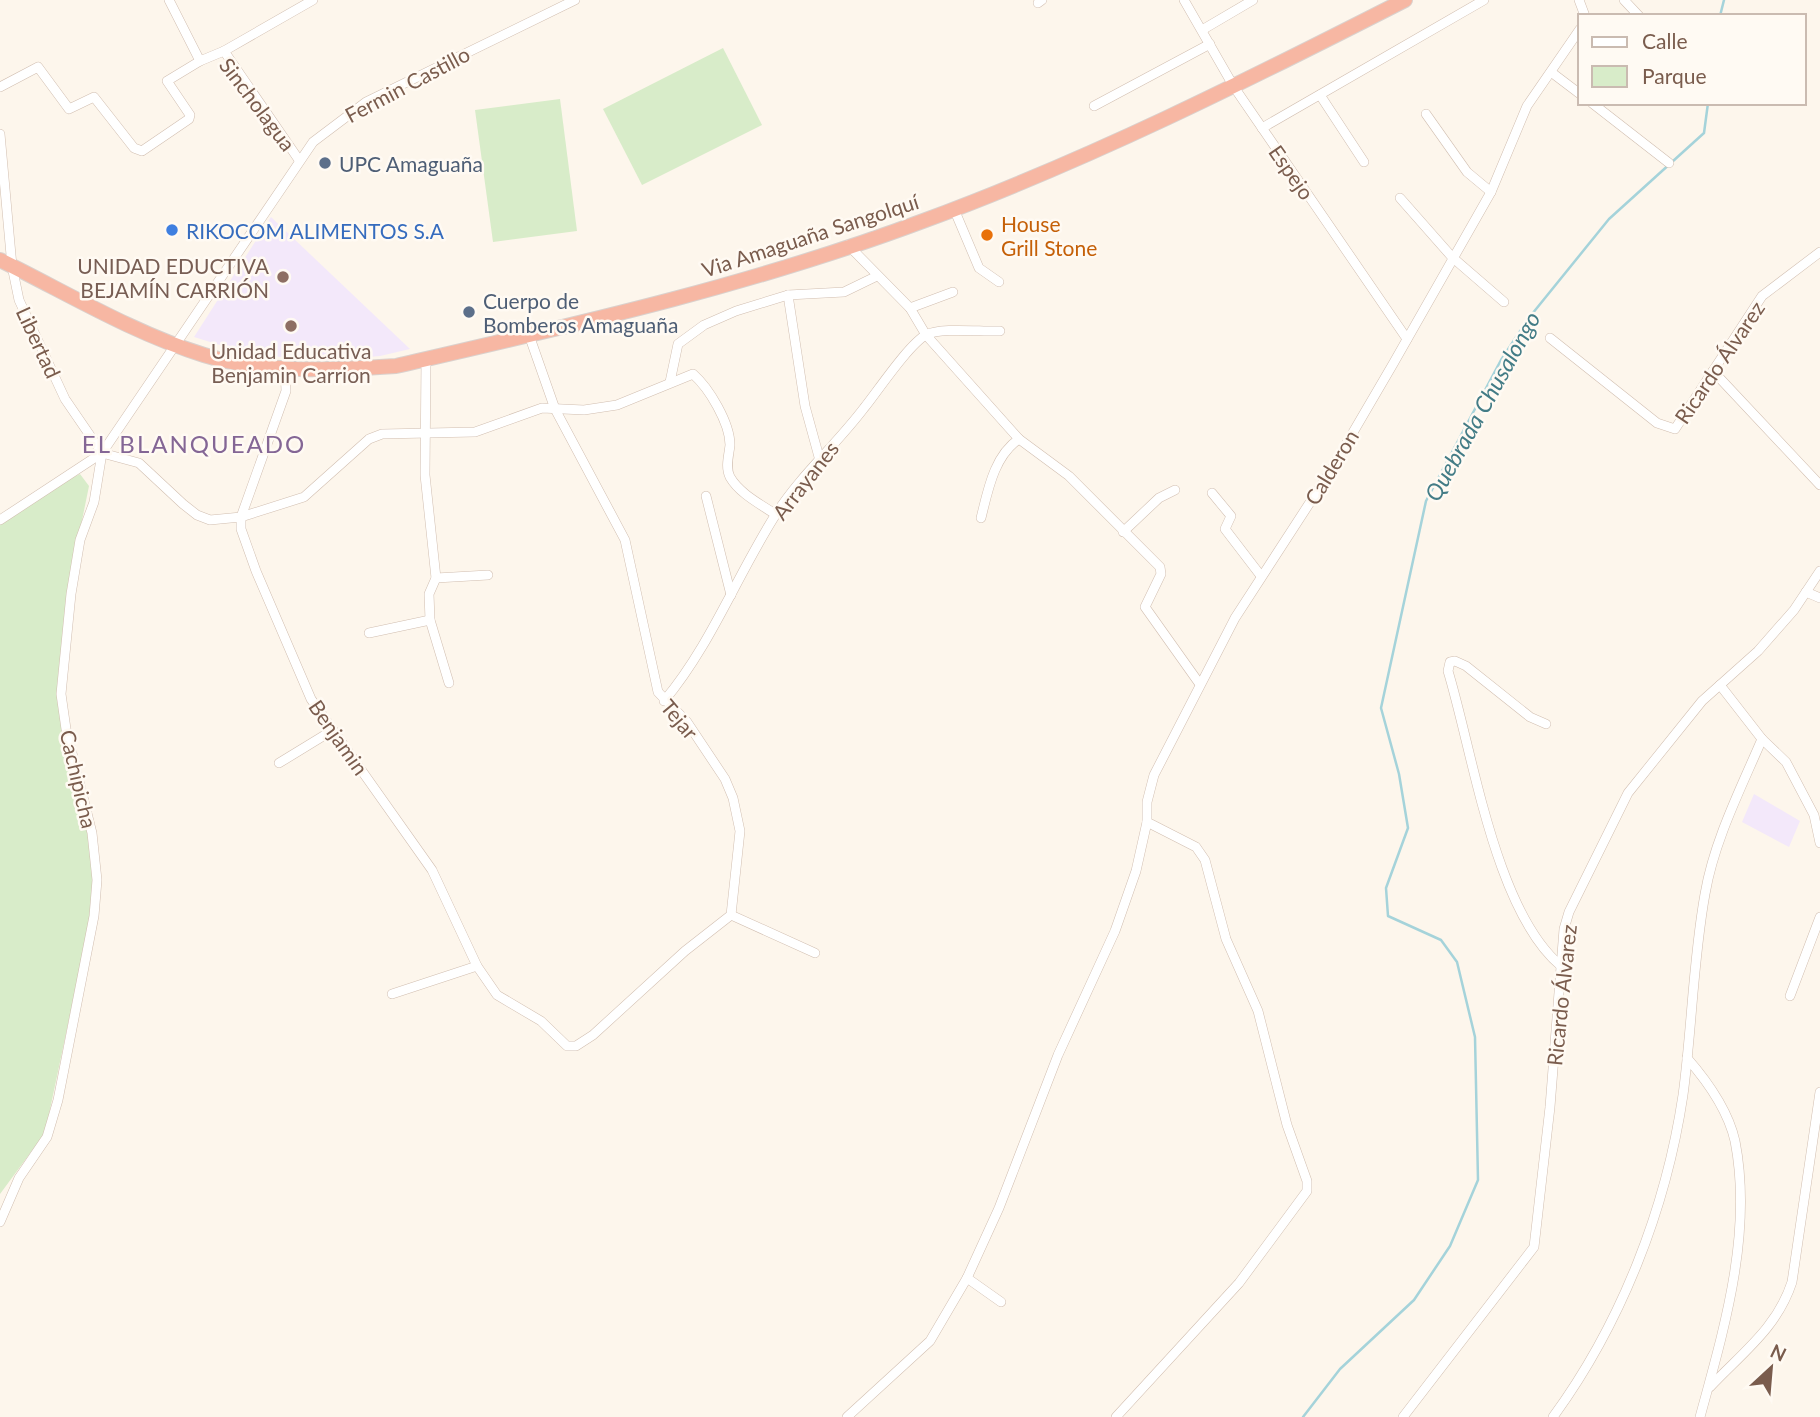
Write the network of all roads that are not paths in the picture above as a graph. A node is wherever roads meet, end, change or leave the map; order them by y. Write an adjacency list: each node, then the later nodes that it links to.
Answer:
1 (169, 0): 16 (street, Sincholagua)
2 (313, 0): 15 (street)
3 (548, 0): 10 (street)
4 (575, 0): 10 (street, Fermin Castillo)
5 (1184, 0): 12 (street, Espejo)
6 (1253, 0): 12 (street)
7 (1405, 0): 19 (highway, Via Amaguaña Sangolquí)
8 (1484, 0): 21 (street)
9 (1624, 0): 11 (street)
10 (553, 10): 27 (street, Fermin Castillo)
11 (1637, 14)
12 (1202, 30): 14 (street, Espejo)
13 (1578, 32): 17 (street, Calderon)
14 (1210, 44): 19 (street, Espejo); 23 (street)
15 (224, 51): 16 (street, Sincholagua); 27 (street, Sincholagua)
16 (200, 61): 18 (street)
17 (1551, 72): 20 (street); 30 (street, Calderon)
18 (0, 87)
19 (1234, 87): 25 (street, Espejo); 32 (highway, Via Amaguaña Sangolquí)
20 (1578, 92)
21 (1320, 95): 25 (street); 28 (street)
22 (1595, 105): 29 (street)
23 (1094, 106)
24 (1426, 114): 30 (street)
25 (1262, 128): 47 (street, Espejo)
26 (0, 134): 36 (street, Libertad)
27 (299, 160): 48 (street, Fermin Castillo)
28 (1364, 162)
29 (1669, 163)
30 (1491, 192): 35 (street, Calderon)
31 (1400, 198): 35 (street)
32 (954, 209): 33 (highway, Via Amaguaña Sangolquí); 38 (street)
33 (848, 245): 37 (street); 44 (highway, Via Amaguaña Sangolquí)
34 (1820, 252): 51 (street, Ricardo Álvarez)
35 (1452, 257): 41 (street); 47 (street, Calderon)
36 (6, 263): 48 (highway, Via Amaguaña Sangolquí); 56 (street, Libertad)
37 (877, 276): 40 (street); 42 (street)
38 (999, 282)
39 (953, 292): 42 (street)
40 (788, 295): 52 (street); 57 (street)
41 (1504, 302)
42 (910, 308): 45 (street)
43 (1000, 331): 45 (street)
44 (529, 335): 49 (highway, Via Amaguaña Sangolquí); 53 (street, Tejar)
45 (926, 335): 55 (street); 57 (street, Arrayanes)
46 (1550, 338): 51 (street, Ricardo Álvarez)
47 (1407, 339): 69 (street, Calderon)
48 (174, 345): 50 (highway, Via Amaguaña Sangolquí); 56 (street, Cachipicha)
49 (426, 359): 50 (highway, Via Amaguaña Sangolquí); 54 (street)
50 (285, 368): 63 (street)
51 (1713, 371): 58 (street)
52 (670, 382): 53 (street); 62 (street)
53 (555, 409): 54 (street); 79 (street, Tejar)
54 (428, 432): 63 (street); 70 (street)
55 (1019, 439): 64 (street); 66 (street)
56 (102, 453): 63 (street); 65 (street); 95 (street, Cachipicha)
57 (820, 457): 62 (street, Arrayanes)
58 (1820, 485)
59 (1175, 490): 66 (street)
60 (1212, 493): 69 (street)
61 (706, 496): 72 (street)
62 (775, 514): 72 (street, Arrayanes)
63 (241, 517): 81 (street, Benjamin)
64 (981, 518)
65 (0, 520)
66 (1123, 531): 76 (street)
67 (1820, 571): 71 (street, Ricardo Álvarez)
68 (488, 575): 70 (street)
69 (1261, 576): 76 (street, Calderon)
70 (436, 578): 74 (street)
71 (1806, 592): 73 (street); 78 (street, Ricardo Álvarez)
72 (731, 595): 79 (street, Arrayanes)
73 (1820, 598)
74 (430, 620): 75 (street); 77 (street)
75 (369, 634)
76 (1199, 682): 84 (street, Calderon)
77 (449, 683)
78 (1720, 685): 82 (street); 90 (street, Ricardo Álvarez)
79 (664, 701): 86 (street, Tejar)
80 (1546, 724): 90 (street)
81 (333, 730): 83 (street); 89 (street, Benjamin)
82 (1762, 739): 85 (street); 93 (street)
83 (279, 763)
84 (1147, 822): 96 (street, Calderon); 100 (street)
85 (1820, 843)
86 (731, 915): 88 (street); 89 (street, Benjamin)
87 (1820, 917): 92 (street)
88 (815, 953)
89 (477, 966): 91 (street)
90 (1561, 966): 101 (street, Ricardo Álvarez)
91 (392, 993)
92 (1790, 996)
93 (1687, 1058): 98 (street); 102 (street)
94 (1820, 1092): 98 (street)
95 (0, 1222)
96 (967, 1278): 97 (street); 99 (street, Calderon)
97 (1001, 1302)
98 (1709, 1388): 103 (street)
99 (847, 1417)
100 (1116, 1417)
101 (1403, 1417)
102 (1553, 1417)
103 (1700, 1417)

